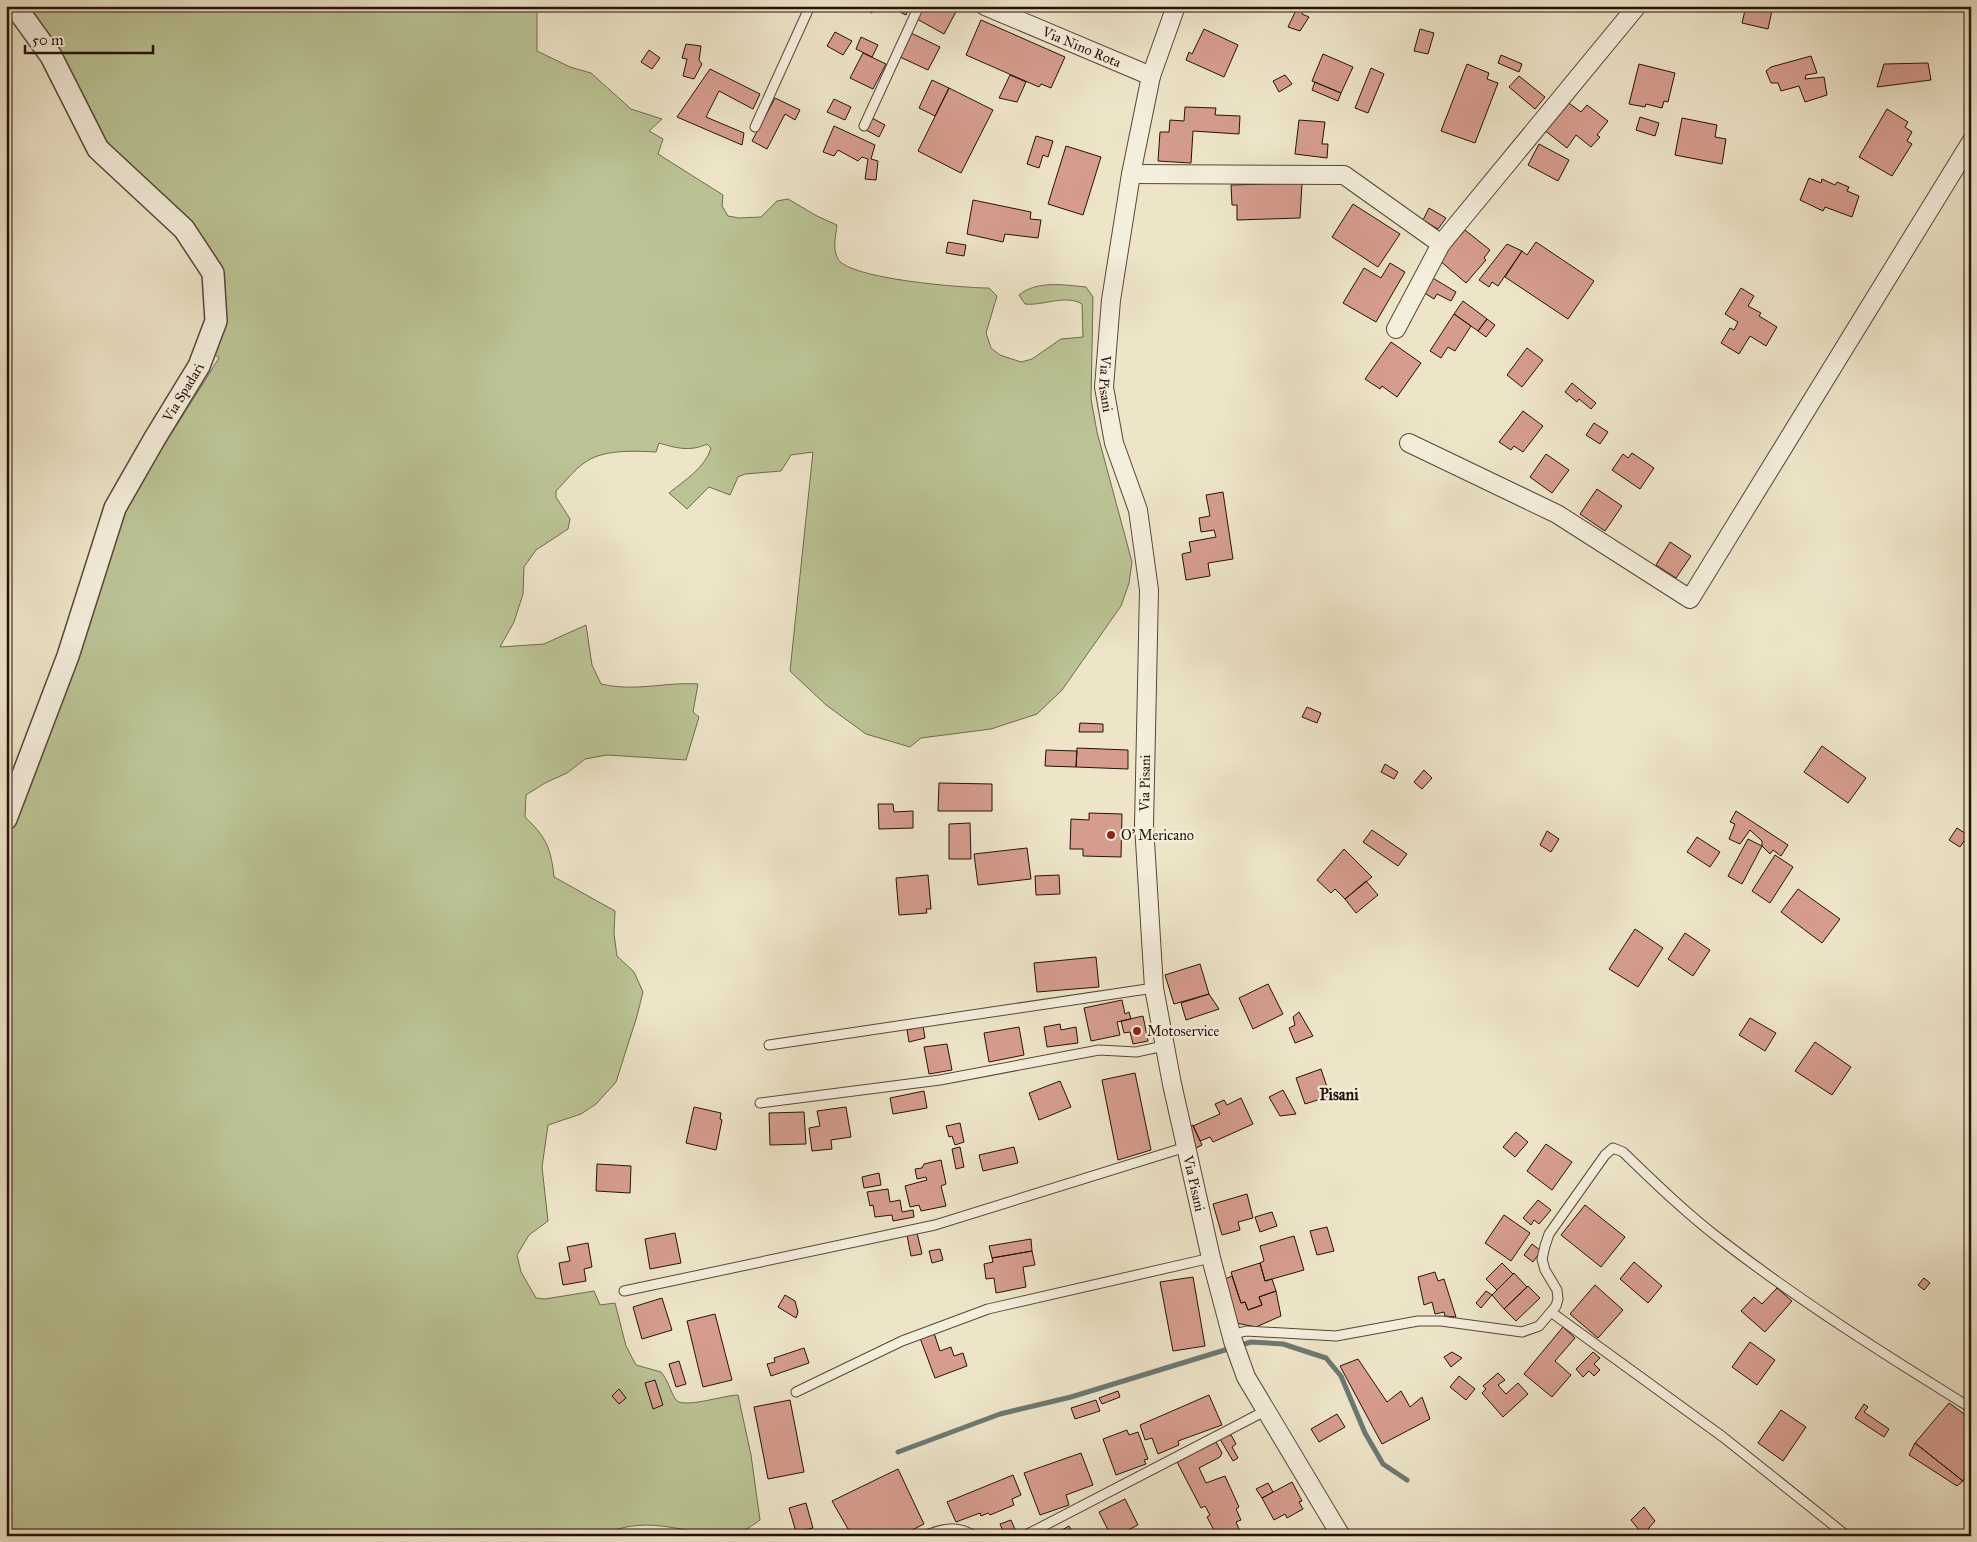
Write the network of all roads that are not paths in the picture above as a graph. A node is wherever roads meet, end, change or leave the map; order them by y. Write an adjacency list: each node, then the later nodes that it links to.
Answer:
1 (15, 6): 15 (street, Via Spadari)
2 (810, 6): 9 (lane)
3 (918, 6): 8 (lane)
4 (985, 6): 7 (street, Via Nino Rota)
5 (1176, 6): 7 (street, Via Pisani)
6 (1637, 6): 12 (street)
7 (1151, 76): 11 (street, Via Pisani)
8 (864, 126)
9 (755, 127)
10 (1971, 142): 14 (street)
11 (1131, 174): 12 (street); 16 (street, Via Pisani)
12 (1441, 244): 13 (street)
13 (1396, 329)
14 (1409, 443)
15 (6, 819)
16 (1154, 988): 17 (lane); 18 (street, Via Pisani)
17 (769, 1044)
18 (1164, 1046): 19 (lane); 20 (street, Via Pisani)
19 (760, 1103)
20 (1186, 1148): 21 (street, Via Pisani); 22 (lane)
21 (1211, 1258): 24 (street, Via Pisani); 25 (lane)
22 (624, 1291)
23 (1551, 1312): 24 (lane); 26 (lane); 32 (lane)
24 (1232, 1338): 27 (street, Via Pisani)
25 (796, 1392)
26 (1971, 1408)
27 (1268, 1410): 30 (lane); 31 (street, Via Pisani)
28 (925, 1536): 29 (lane)
29 (974, 1536)
30 (1024, 1536)
31 (1341, 1536)
32 (1847, 1536)

